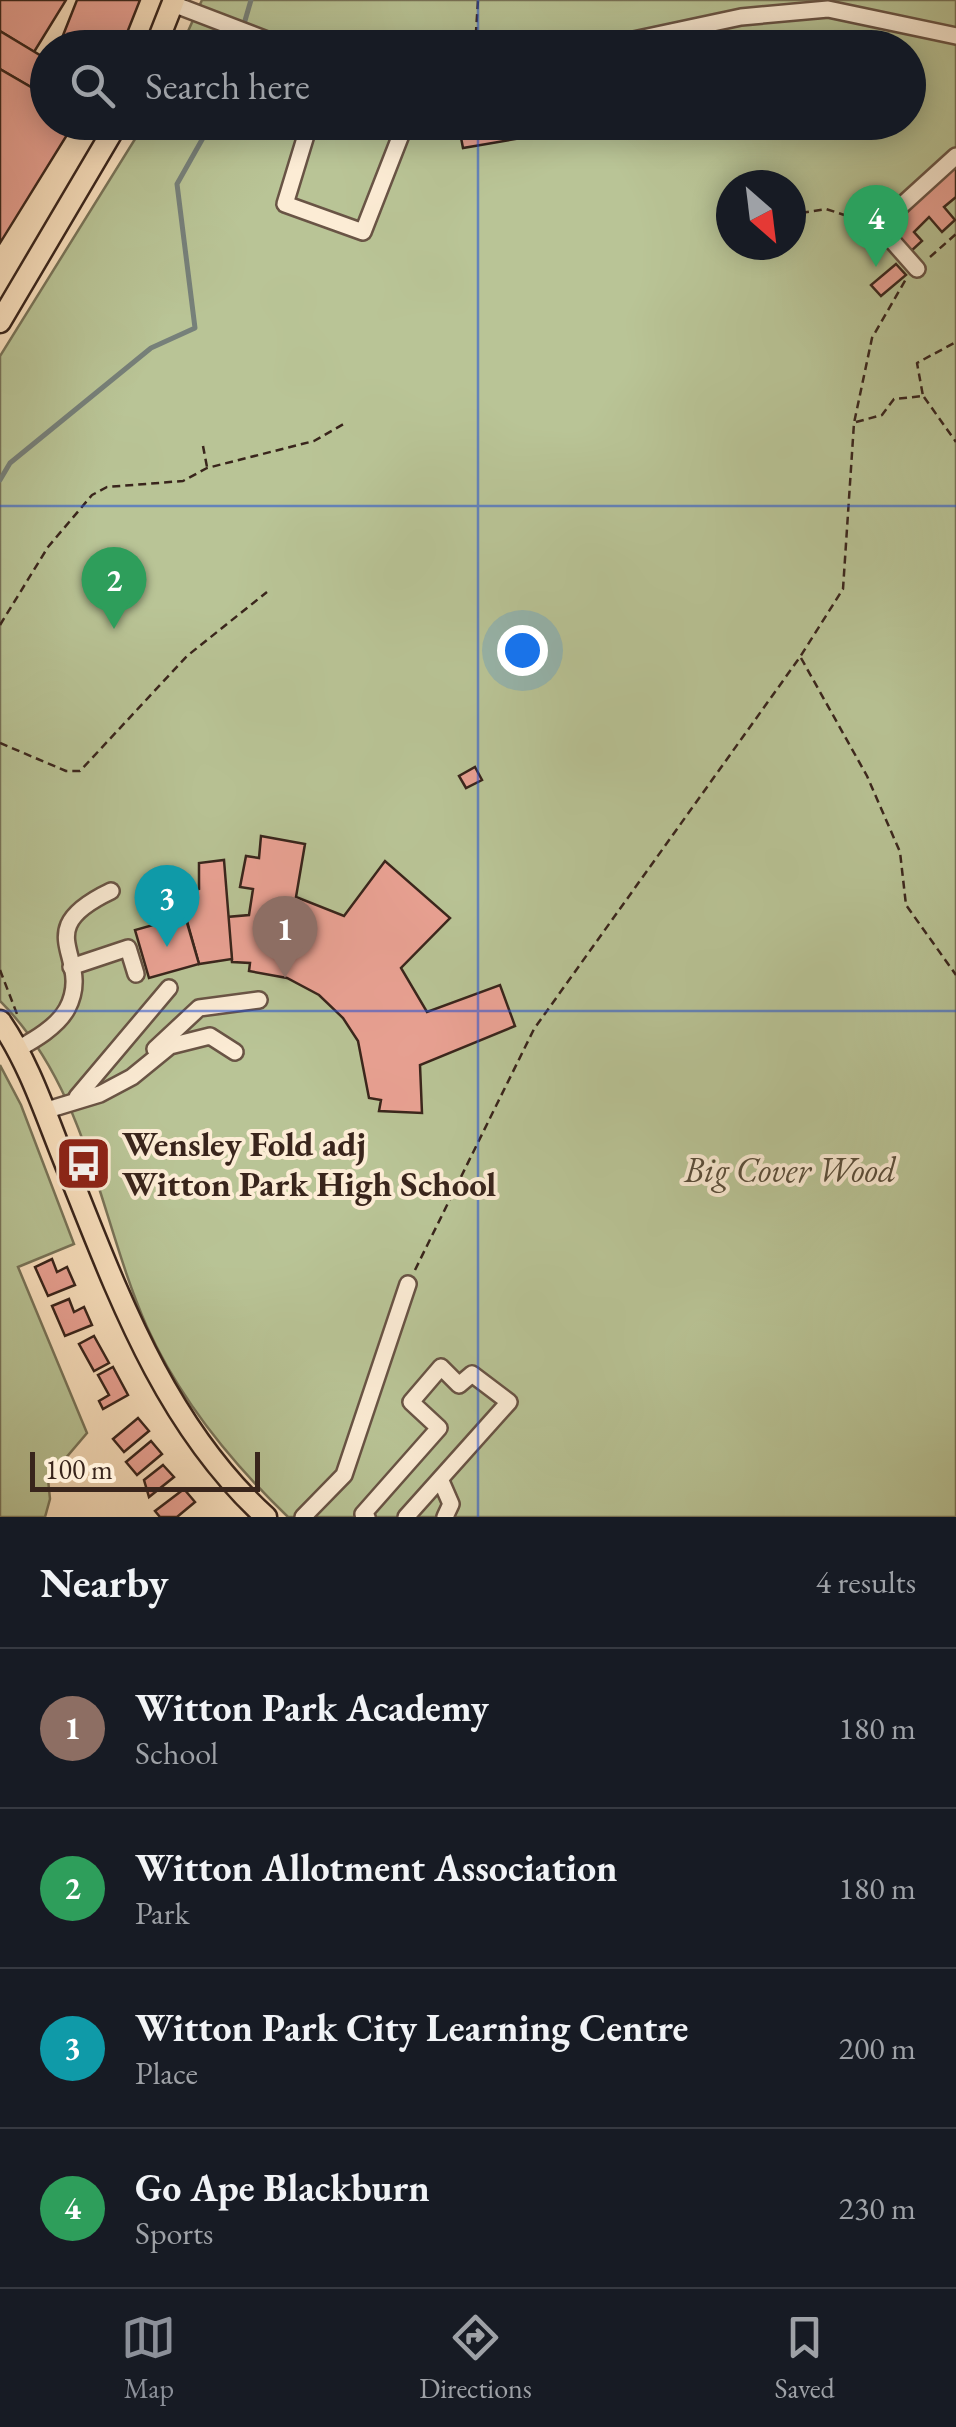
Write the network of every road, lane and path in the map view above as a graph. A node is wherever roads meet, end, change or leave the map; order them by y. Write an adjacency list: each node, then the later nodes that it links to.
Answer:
1 (478, 0): 5 (path)
2 (174, 2): 3 (main road); 4 (lane)
3 (163, 30)
4 (250, 30)
5 (476, 30)
6 (680, 30): 7 (lane)
7 (956, 36)
8 (107, 140): 16 (main road)
9 (305, 140): 10 (lane)
10 (399, 140)
11 (956, 156): 13 (lane)
12 (806, 212): 13 (path)
13 (879, 226): 15 (lane)
14 (956, 234): 15 (path)
15 (916, 269): 20 (path)
16 (0, 322)
17 (956, 342): 18 (path)
18 (923, 396): 20 (path); 21 (path)
19 (347, 422): 23 (path)
20 (854, 423): 26 (path)
21 (956, 442)
22 (203, 446): 23 (path)
23 (207, 468): 25 (path)
24 (266, 592): 27 (path)
25 (0, 625)
26 (800, 657): 32 (path); 40 (path)
27 (0, 742)
28 (111, 890): 29 (lane)
29 (71, 967): 31 (lane); 35 (lane)
30 (0, 970): 35 (path)
31 (136, 974)
32 (956, 976)
33 (169, 988): 37 (lane)
34 (259, 1000): 37 (lane)
35 (9, 1035): 39 (main road)
36 (235, 1052): 38 (lane)
37 (88, 1084): 38 (lane)
38 (77, 1098): 39 (lane)
39 (44, 1111): 42 (main road)
40 (408, 1284): 43 (lane)
41 (441, 1480): 44 (lane); 45 (lane); 46 (lane)
42 (266, 1517)
43 (303, 1517)
44 (367, 1517)
45 (406, 1517)
46 (445, 1517)

